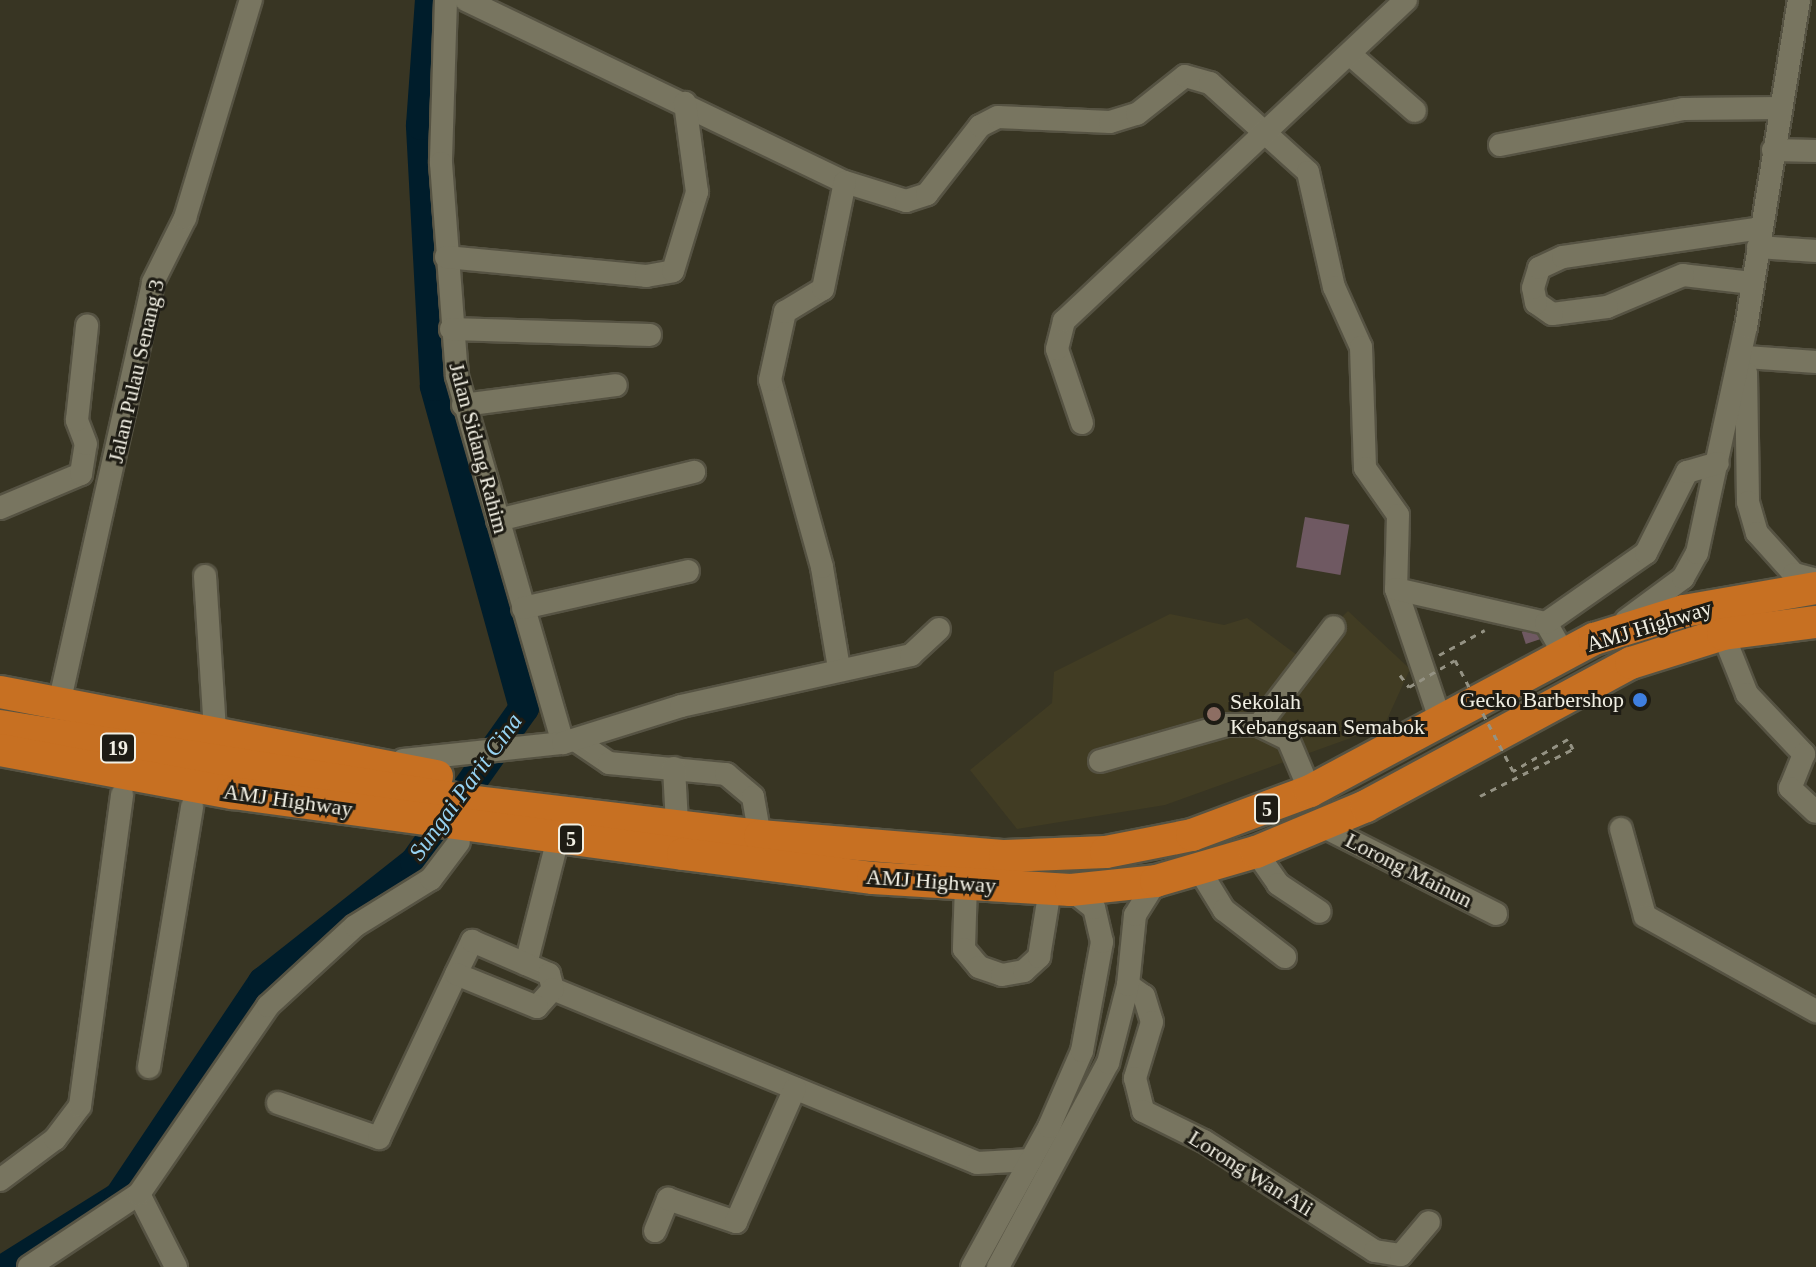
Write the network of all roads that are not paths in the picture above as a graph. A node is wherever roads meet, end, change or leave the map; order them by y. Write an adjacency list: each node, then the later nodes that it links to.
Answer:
1 (446, 0): 17 (street, Jalan Sidang Rahim)
2 (466, 0): 7 (street)
3 (1406, 0): 6 (street)
4 (1799, 0): 8 (street)
5 (246, 1): 47 (street, Jalan Pulau Senang 3)
6 (1353, 57): 9 (street); 10 (street)
7 (685, 103): 14 (street); 17 (street)
8 (1779, 108): 11 (street); 12 (street)
9 (1415, 111)
10 (1269, 137): 14 (street); 27 (street); 36 (street)
11 (1500, 145)
12 (1773, 150): 13 (street); 15 (street)
13 (1816, 151)
14 (845, 182): 45 (street)
15 (1760, 237): 16 (street); 18 (street); 18 (street)
16 (1816, 251)
17 (446, 257): 21 (street, Jalan Sidang Rahim)
18 (1752, 283): 20 (street)
19 (87, 326): 30 (street)
20 (1746, 327): 23 (street); 28 (street)
21 (451, 329): 22 (street); 26 (street, Jalan Sidang Rahim)
22 (650, 335)
23 (1746, 357): 24 (street); 34 (street)
24 (1816, 362)
25 (616, 385): 26 (street)
26 (463, 405): 31 (street, Jalan Sidang Rahim)
27 (1082, 423)
28 (1718, 463): 39 (street); 43 (street)
29 (694, 472): 31 (street)
30 (0, 508)
31 (498, 520): 37 (street, Jalan Sidang Rahim)
32 (688, 571): 37 (street)
33 (205, 576): 51 (street)
34 (1816, 580)
35 (1816, 588): 43 (highway, AMJ Highway / 5)
36 (1396, 589): 39 (street); 48 (street)
37 (523, 608): 52 (street, Jalan Sidang Rahim)
38 (1816, 622): 42 (highway, AMJ Highway / 5)
39 (1546, 623): 44 (street)
40 (1334, 627): 49 (street)
41 (939, 629): 45 (street)
42 (1723, 634): 62 (street); 63 (highway, AMJ Highway / 5)
43 (1594, 639): 44 (highway, AMJ Highway / 5)
44 (1564, 654): 48 (highway, AMJ Highway / 5)
45 (839, 668): 52 (street)
46 (0, 692): 47 (highway)
47 (59, 704): 51 (highway)
48 (1441, 722): 58 (highway, AMJ Highway / 5)
49 (1259, 725): 54 (street); 58 (street)
50 (0, 726): 57 (highway, AMJ Highway / 19)
51 (215, 732): 61 (highway)
52 (569, 742): 55 (street); 61 (street)
53 (0, 750): 57 (highway, AMJ Highway / 19)
54 (1100, 761)
55 (674, 768): 65 (street); 66 (street)
56 (0, 772): 59 (highway)
57 (234, 780): 61 (highway, AMJ Highway / 19)
58 (1310, 791): 65 (highway, AMJ Highway / 5)
59 (122, 795): 60 (highway); 86 (street)
60 (192, 807): 61 (highway); 81 (street)
61 (454, 809): 66 (highway); 66 (highway, AMJ Highway / 5); 67 (highway); 87 (street)
62 (1816, 812)
63 (1322, 826): 68 (highway, AMJ Highway / 5); 74 (street, Lorong Mainun)
64 (1621, 829): 80 (street)
65 (760, 836): 66 (highway, AMJ Highway / 5)
66 (680, 839): 67 (highway); 71 (highway, AMJ Highway / 5)
67 (555, 850): 76 (street)
68 (1256, 852): 69 (highway, AMJ Highway / 5); 73 (street)
69 (1200, 871): 70 (highway, AMJ Highway / 5); 75 (street)
70 (1156, 881): 72 (highway, AMJ Highway / 5); 78 (street)
71 (966, 884): 72 (highway, AMJ Highway / 5); 72 (street)
72 (1061, 890): 84 (street)
73 (1320, 912)
74 (1496, 914)
75 (1285, 957)
76 (526, 964): 77 (street); 79 (street)
77 (456, 974): 79 (street); 83 (street)
78 (1128, 985): 89 (street, Lorong Wan Ali); 94 (street)
79 (553, 989): 82 (street)
80 (1816, 1011)
81 (149, 1067)
82 (795, 1088): 85 (street); 90 (street)
83 (278, 1103)
84 (1031, 1160): 85 (street); 88 (street)
85 (977, 1163): 88 (street)
86 (0, 1180)
87 (139, 1194): 91 (street); 92 (street)
88 (1006, 1205): 93 (street)
89 (1429, 1222)
90 (655, 1231)
91 (29, 1267)
92 (176, 1267)
93 (972, 1267)
94 (998, 1267)

